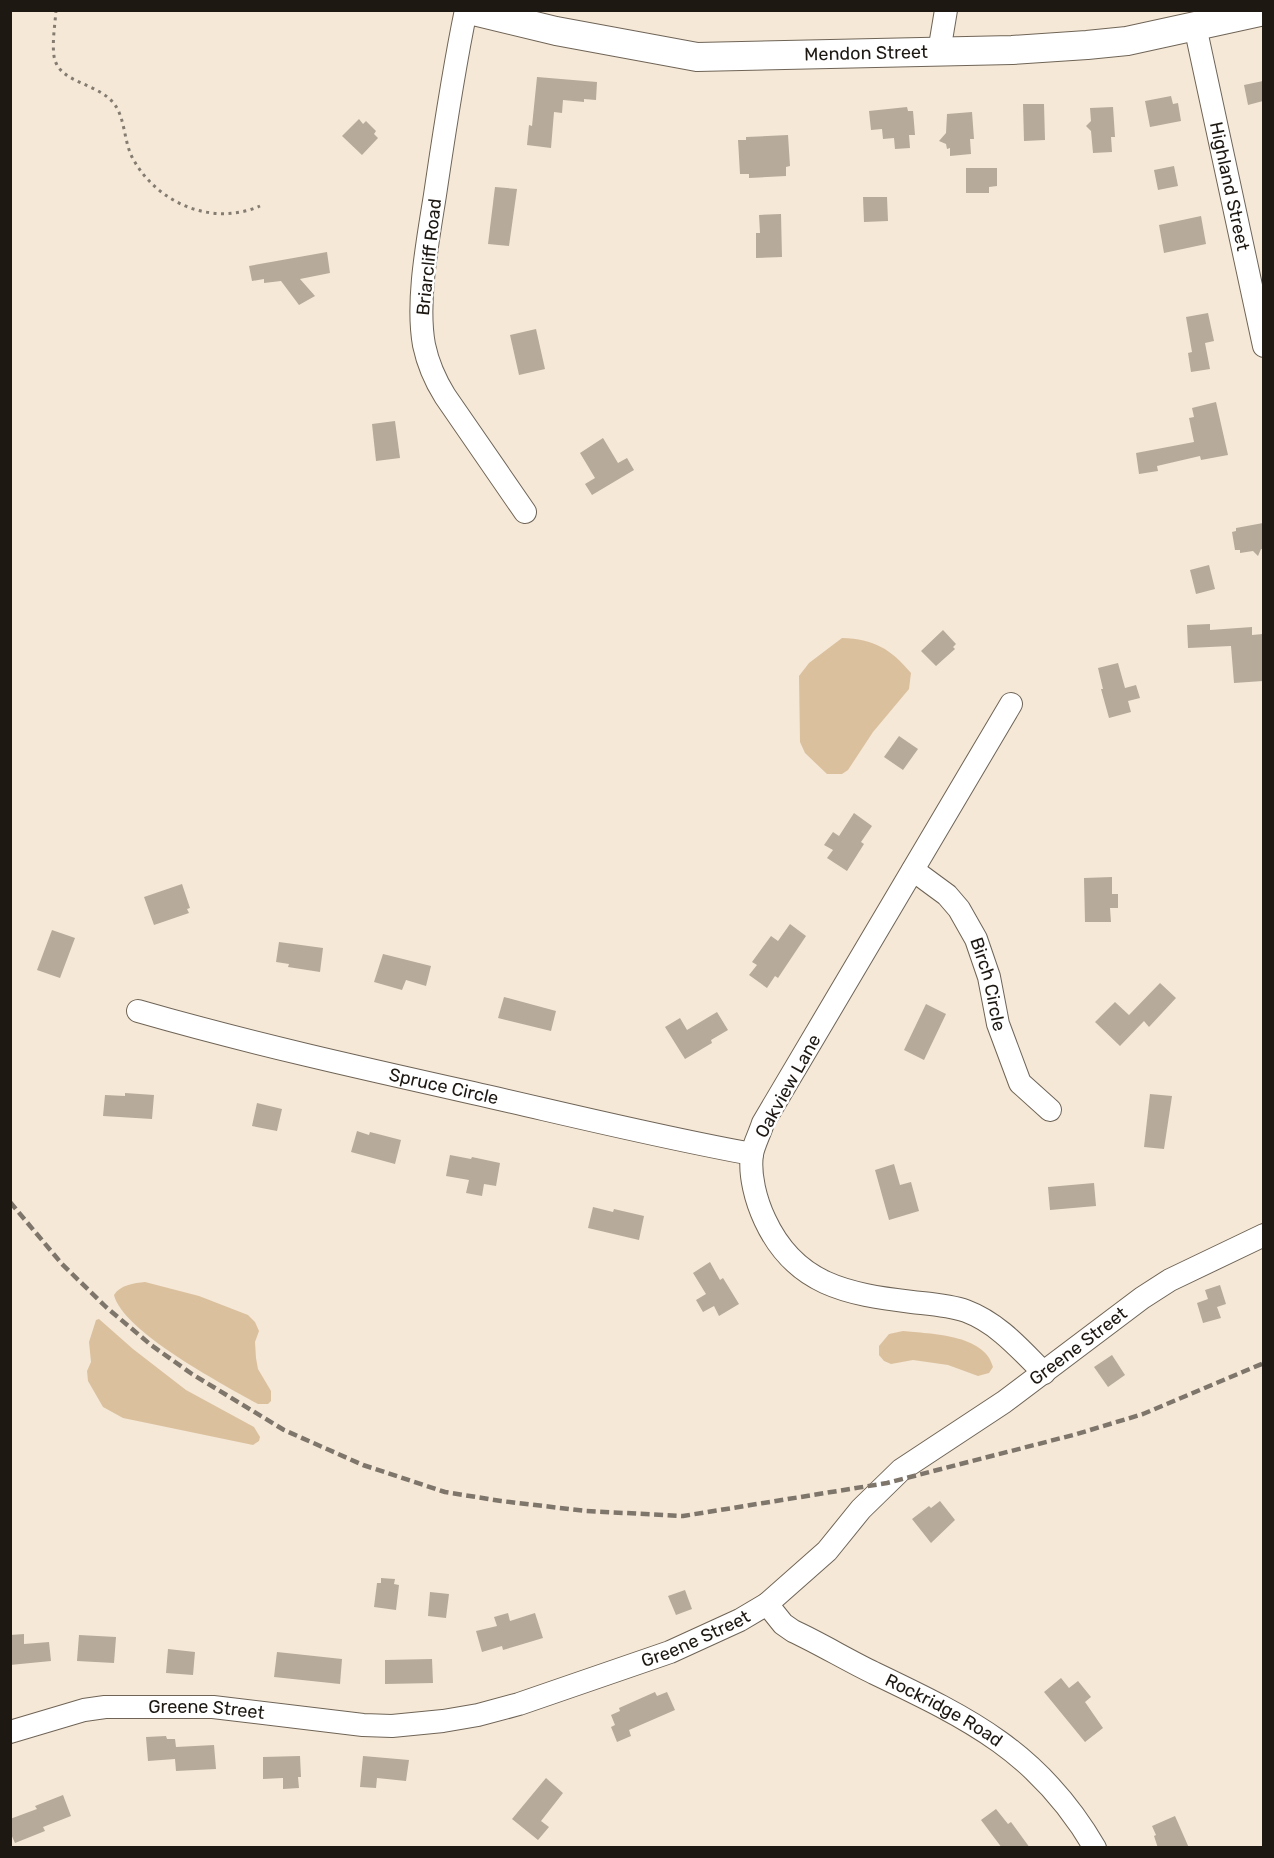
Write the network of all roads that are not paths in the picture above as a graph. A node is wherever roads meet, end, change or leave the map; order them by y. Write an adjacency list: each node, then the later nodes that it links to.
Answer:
1 (467, 10): 5 (main road, Mendon Street); 7 (street, Briarcliff Road)
2 (946, 10): 5 (street)
3 (1263, 11): 4 (main road, Mendon Street)
4 (1195, 26): 5 (main road, Mendon Street); 6 (street, Highland Street)
5 (939, 52)
6 (1263, 346)
7 (525, 512)
8 (1011, 704): 9 (street, Oakview Lane)
9 (913, 870): 11 (street, Birch Circle); 12 (street, Oakview Lane)
10 (138, 1011): 12 (street, Spruce Circle)
11 (1050, 1110)
12 (752, 1154): 14 (street, Oakview Lane)
13 (1263, 1235): 14 (street, Greene Street)
14 (1044, 1373): 15 (street, Greene Street)
15 (767, 1604): 16 (street, Greene Street); 17 (street, Rockridge Road)
16 (10, 1732)
17 (1095, 1848)

